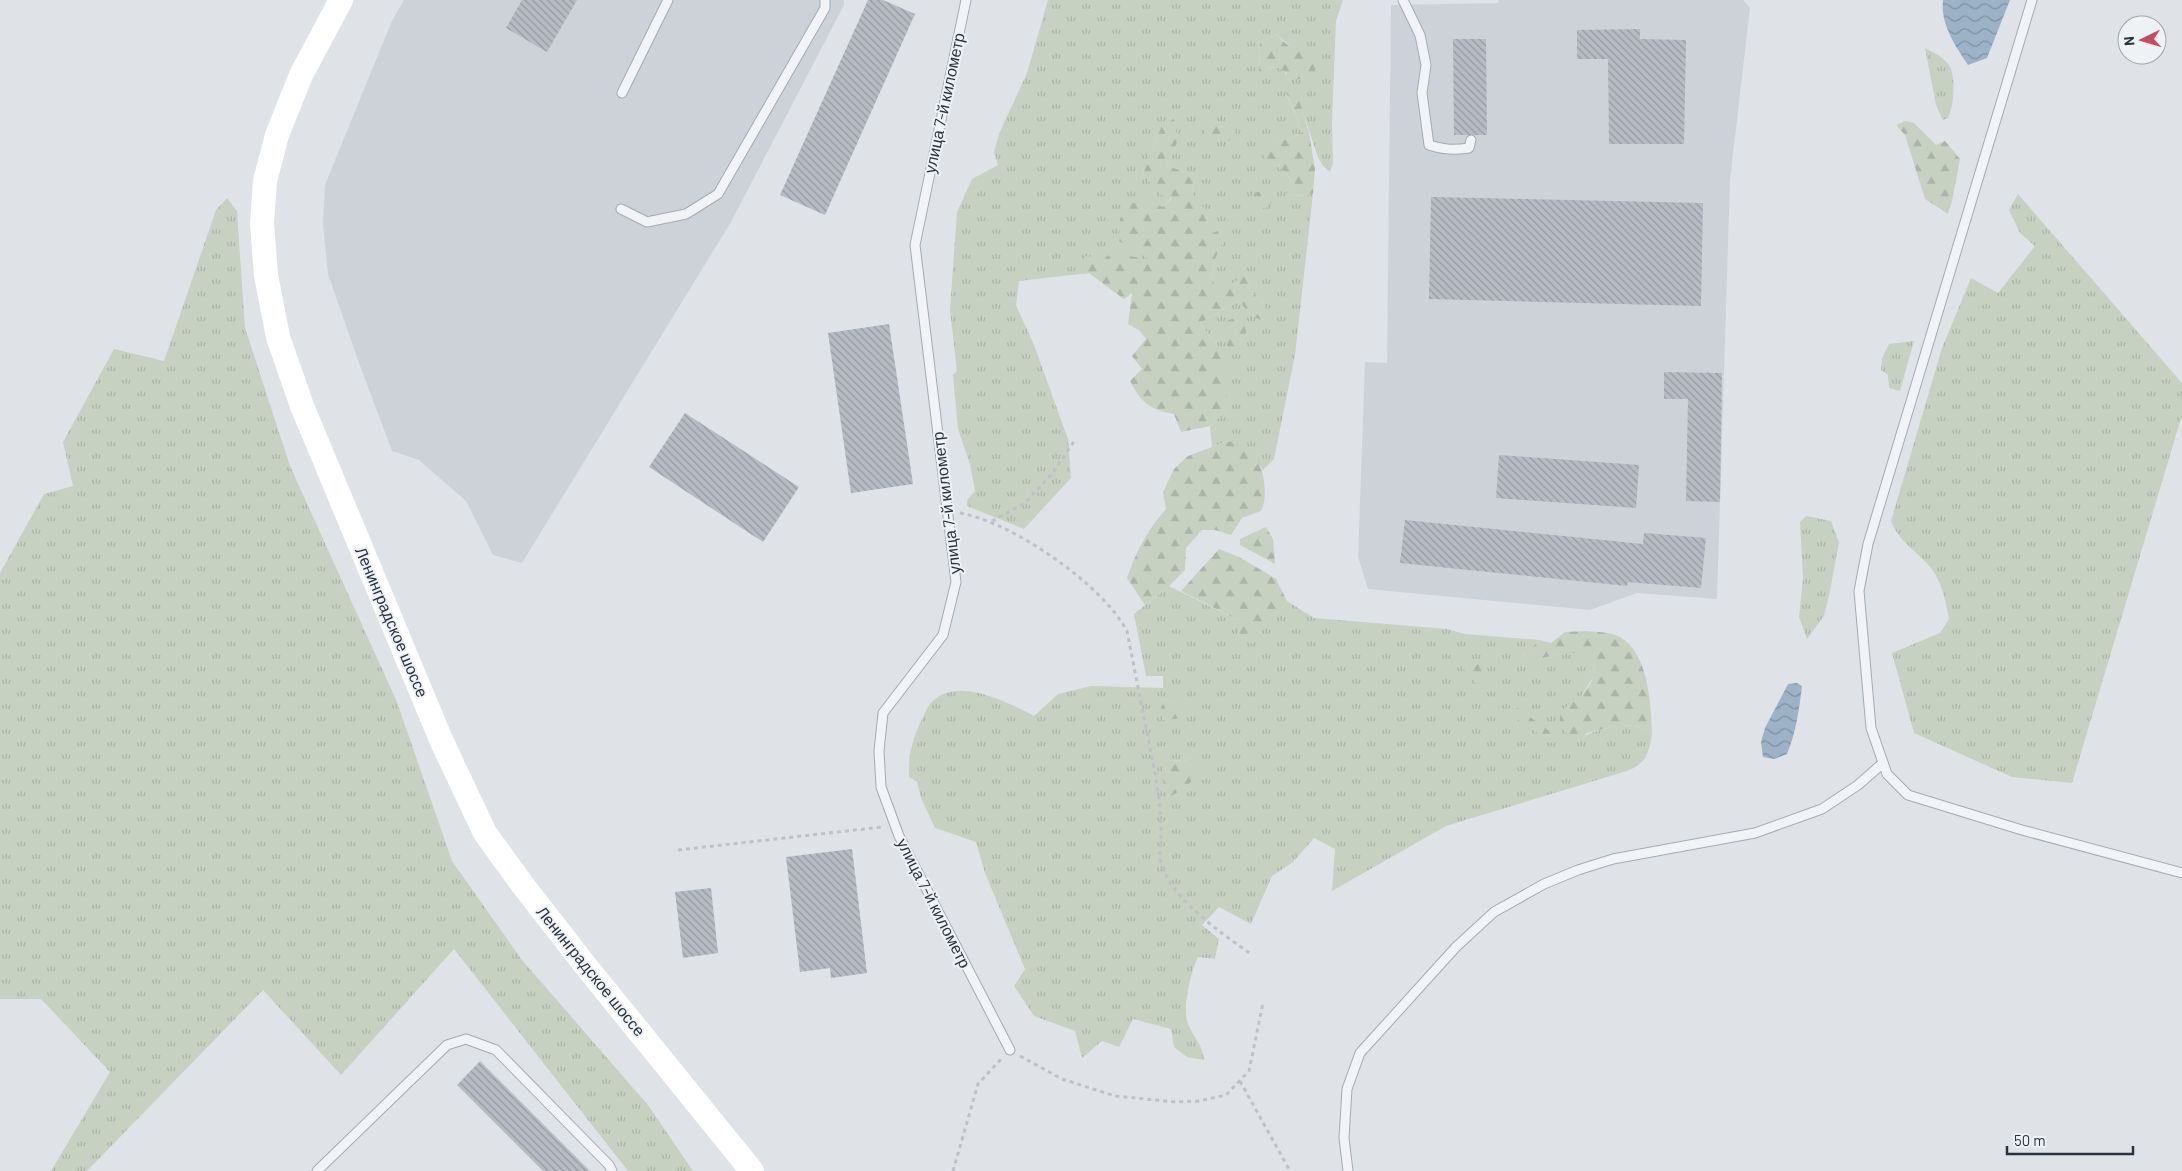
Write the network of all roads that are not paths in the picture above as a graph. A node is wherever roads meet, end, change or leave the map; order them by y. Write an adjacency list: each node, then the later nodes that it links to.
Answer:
1 (341, 0): 15 (main road, Ленинградское шоссе)
2 (668, 0): 7 (lane)
3 (825, 0): 9 (lane)
4 (966, 0): 12 (lane, улица 7-й километр)
5 (1403, 0): 8 (lane)
6 (2032, 0): 10 (lane)
7 (622, 93)
8 (1471, 140)
9 (622, 209)
10 (1883, 763): 11 (lane); 16 (lane)
11 (2182, 873)
12 (1010, 1050)
13 (317, 1171): 14 (lane)
14 (612, 1171)
15 (752, 1171)
16 (1348, 1171)

